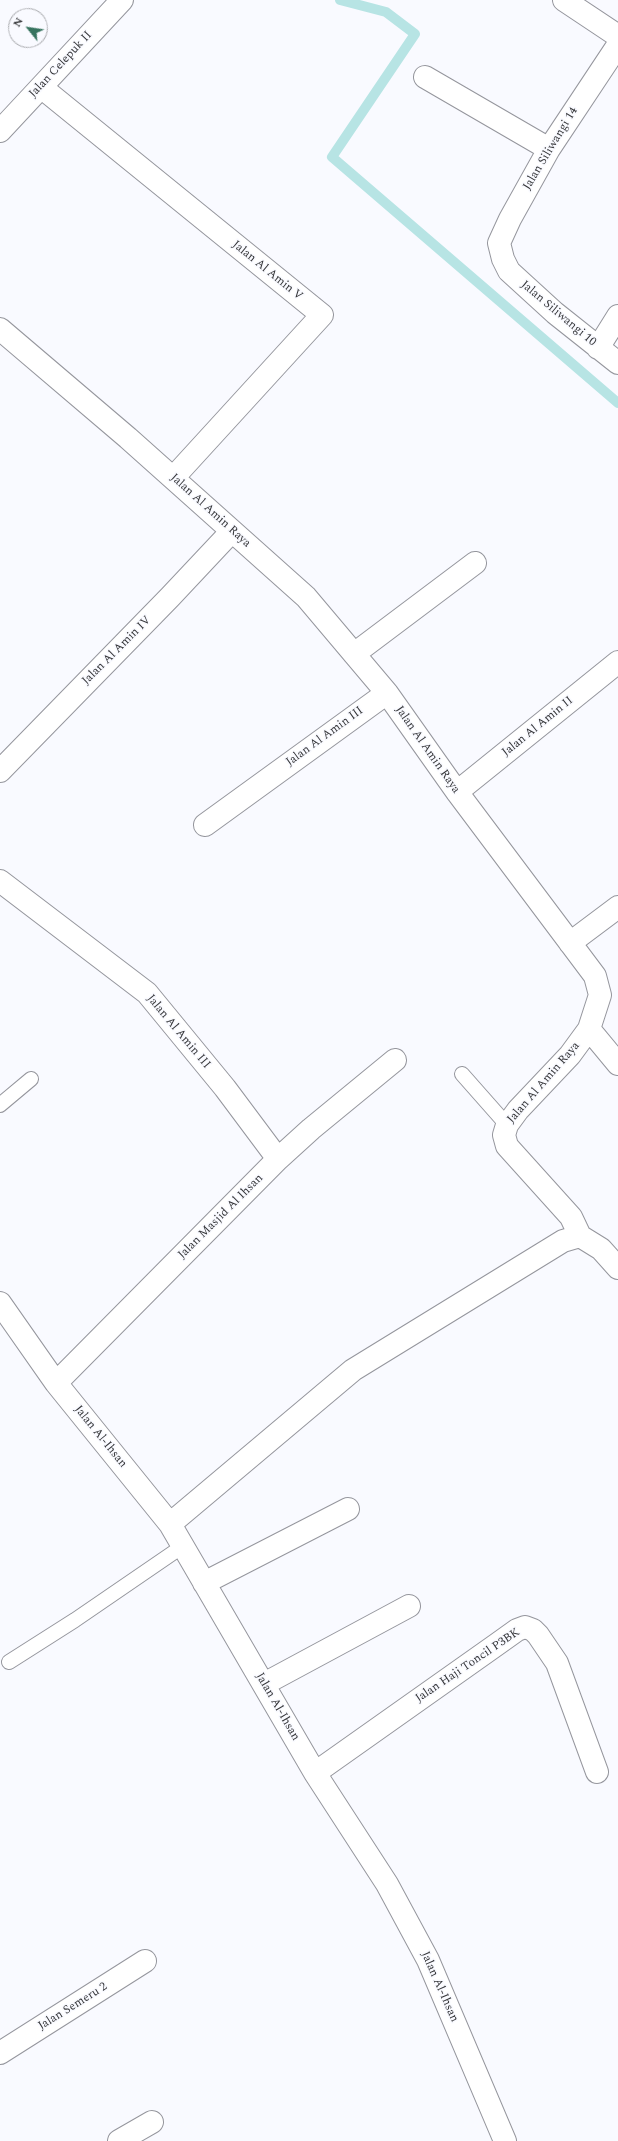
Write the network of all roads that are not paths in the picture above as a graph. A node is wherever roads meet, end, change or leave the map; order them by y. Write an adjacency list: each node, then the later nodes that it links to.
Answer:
1 (122, 0): 6 (street, Jalan Celepuk II)
2 (564, 0): 3 (street)
3 (618, 36)
4 (618, 45): 8 (street, Jalan Siliwangi 14)
5 (425, 77): 8 (street)
6 (41, 86): 7 (street, Jalan Celepuk II); 14 (street, Jalan Al Amin V)
7 (0, 131)
8 (549, 149): 9 (street, Jalan Siliwangi 14)
9 (503, 259): 12 (street, Jalan Siliwangi 10)
10 (618, 316): 12 (street)
11 (0, 329): 14 (street, Jalan Al Amin Raya)
12 (598, 348): 13 (street, Jalan Siliwangi 10)
13 (618, 363)
14 (173, 478): 15 (street, Jalan Al Amin Raya)
15 (232, 531): 17 (street, Jalan Al Amin Raya); 20 (street, Jalan Al Amin IV)
16 (475, 563): 17 (street)
17 (354, 654): 19 (street, Jalan Al Amin Raya)
18 (618, 662): 21 (street, Jalan Al Amin II)
19 (387, 692): 21 (street, Jalan Al Amin Raya); 22 (street, Jalan Al Amin III)
20 (0, 771)
21 (457, 792): 25 (street, Jalan Al Amin Raya)
22 (205, 825)
23 (0, 881): 33 (street, Jalan Al Amin III)
24 (618, 907): 25 (street)
25 (570, 943): 26 (street, Jalan Al Amin Raya)
26 (589, 1029): 28 (street); 32 (street, Jalan Al Amin Raya)
27 (395, 1060): 33 (street, Jalan Masjid Al Ihsan)
28 (618, 1064)
29 (462, 1074): 32 (lane)
30 (31, 1079): 31 (lane)
31 (0, 1104)
32 (507, 1125): 34 (street, Jalan Al Amin Raya)
33 (278, 1159): 37 (street, Jalan Masjid Al Ihsan)
34 (580, 1236): 35 (street); 39 (street)
35 (618, 1268)
36 (0, 1303): 37 (street, Jalan Al-Ihsan)
37 (56, 1383): 39 (street, Jalan Al-Ihsan)
38 (348, 1510): 41 (street)
39 (170, 1524): 40 (street, Jalan Al-Ihsan)
40 (182, 1546): 41 (street, Jalan Al-Ihsan); 43 (lane)
41 (204, 1583): 44 (street, Jalan Al-Ihsan)
42 (409, 1606): 44 (street)
43 (9, 1662)
44 (264, 1684): 45 (street, Jalan Al-Ihsan)
45 (315, 1772): 46 (street, Jalan Haji Toncil P3BK); 51 (street, Jalan Al-Ihsan)
46 (597, 1772)
47 (145, 1961): 48 (street, Jalan Semeru 2)
48 (0, 2053)
49 (152, 2122): 50 (street)
50 (119, 2141)
51 (505, 2141)

